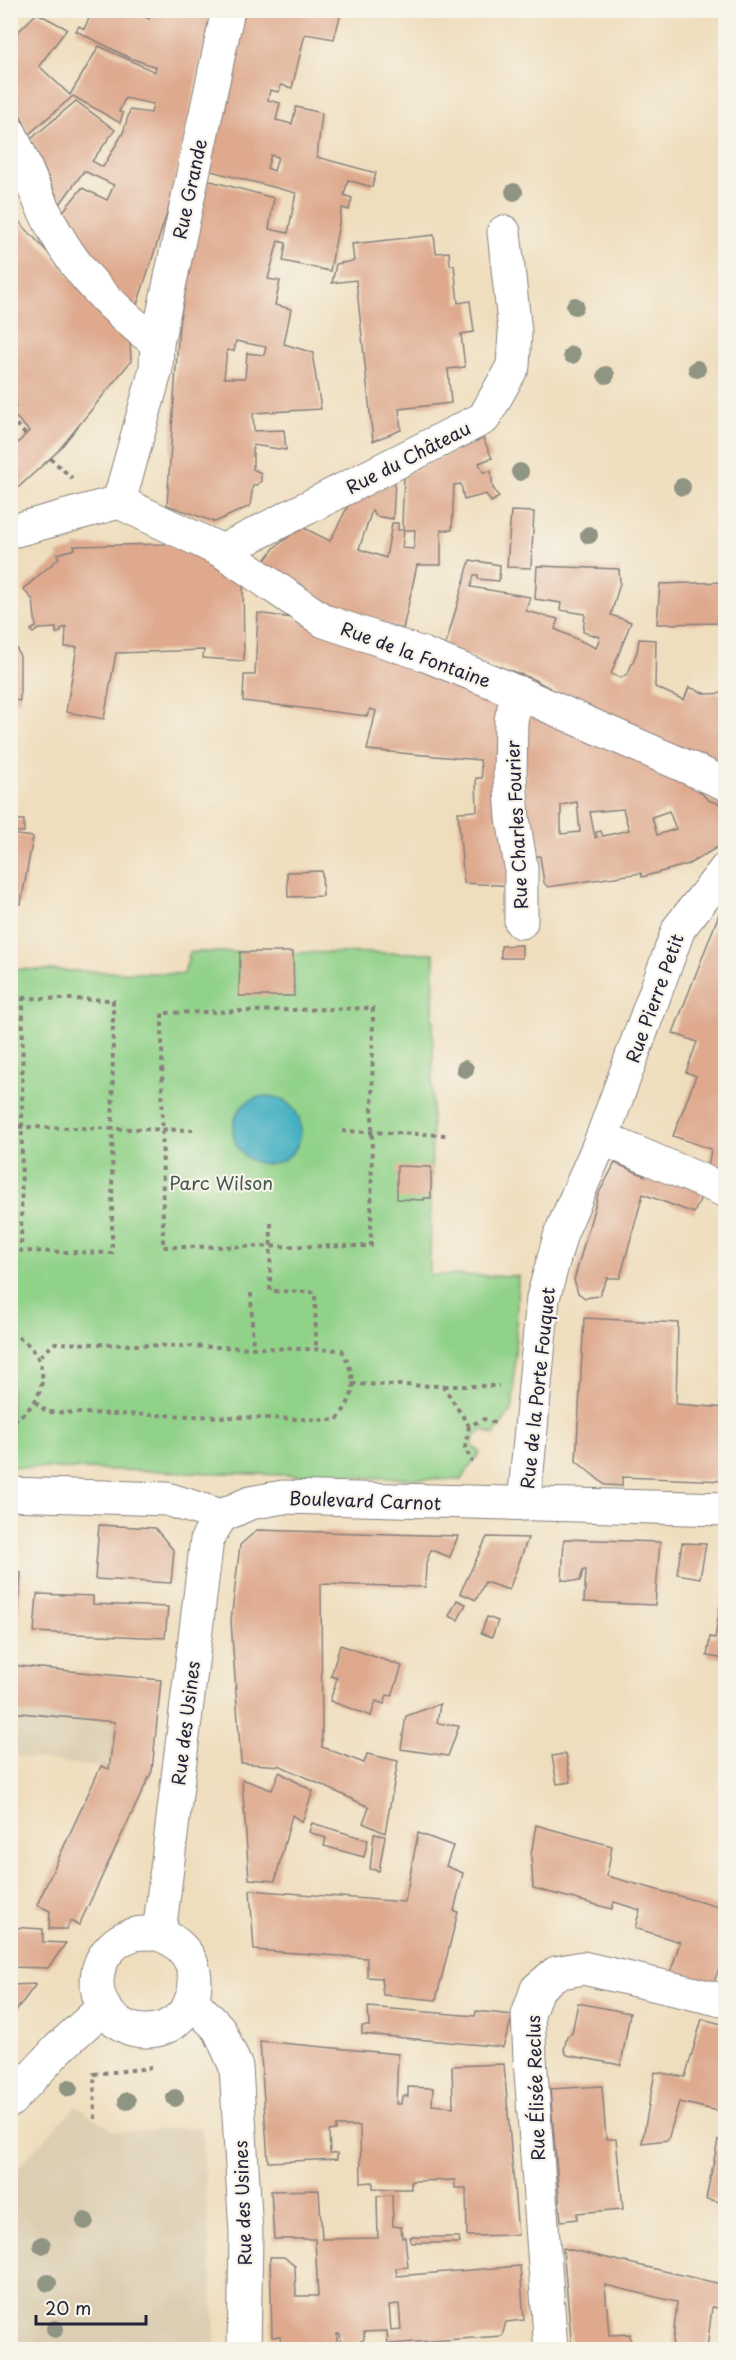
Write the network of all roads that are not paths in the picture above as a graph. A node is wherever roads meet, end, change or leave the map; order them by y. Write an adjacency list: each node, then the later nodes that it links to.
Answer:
1 (228, 10): 4 (street, Rue Grande)
2 (10, 133): 4 (street)
3 (504, 232): 7 (street, Rue du Château)
4 (156, 356): 5 (street, Rue Grande)
5 (119, 502): 6 (street); 7 (street, Rue de la Fontaine)
6 (12, 534)
7 (222, 550): 8 (street, Rue de la Fontaine)
8 (518, 692): 9 (street, Rue de la Fontaine); 11 (street, Rue Charles Fourier)
9 (726, 784)
10 (726, 869): 12 (street, Rue Pierre Petit)
11 (521, 922)
12 (602, 1138): 13 (street); 15 (street, Rue de la Porte Fouquet)
13 (726, 1191)
14 (10, 1494): 17 (street)
15 (524, 1504): 16 (street, Boulevard Carnot); 17 (street, Boulevard Carnot)
16 (726, 1509)
17 (221, 1516): 18 (street, Rue des Usines)
18 (159, 1934): 19 (street); 21 (street)
19 (192, 2000): 21 (street); 23 (street, Rue des Usines)
20 (726, 2001): 24 (street, Rue Élisée Reclus)
21 (105, 2007): 22 (street)
22 (12, 2097)
23 (244, 2349)
24 (551, 2349)

